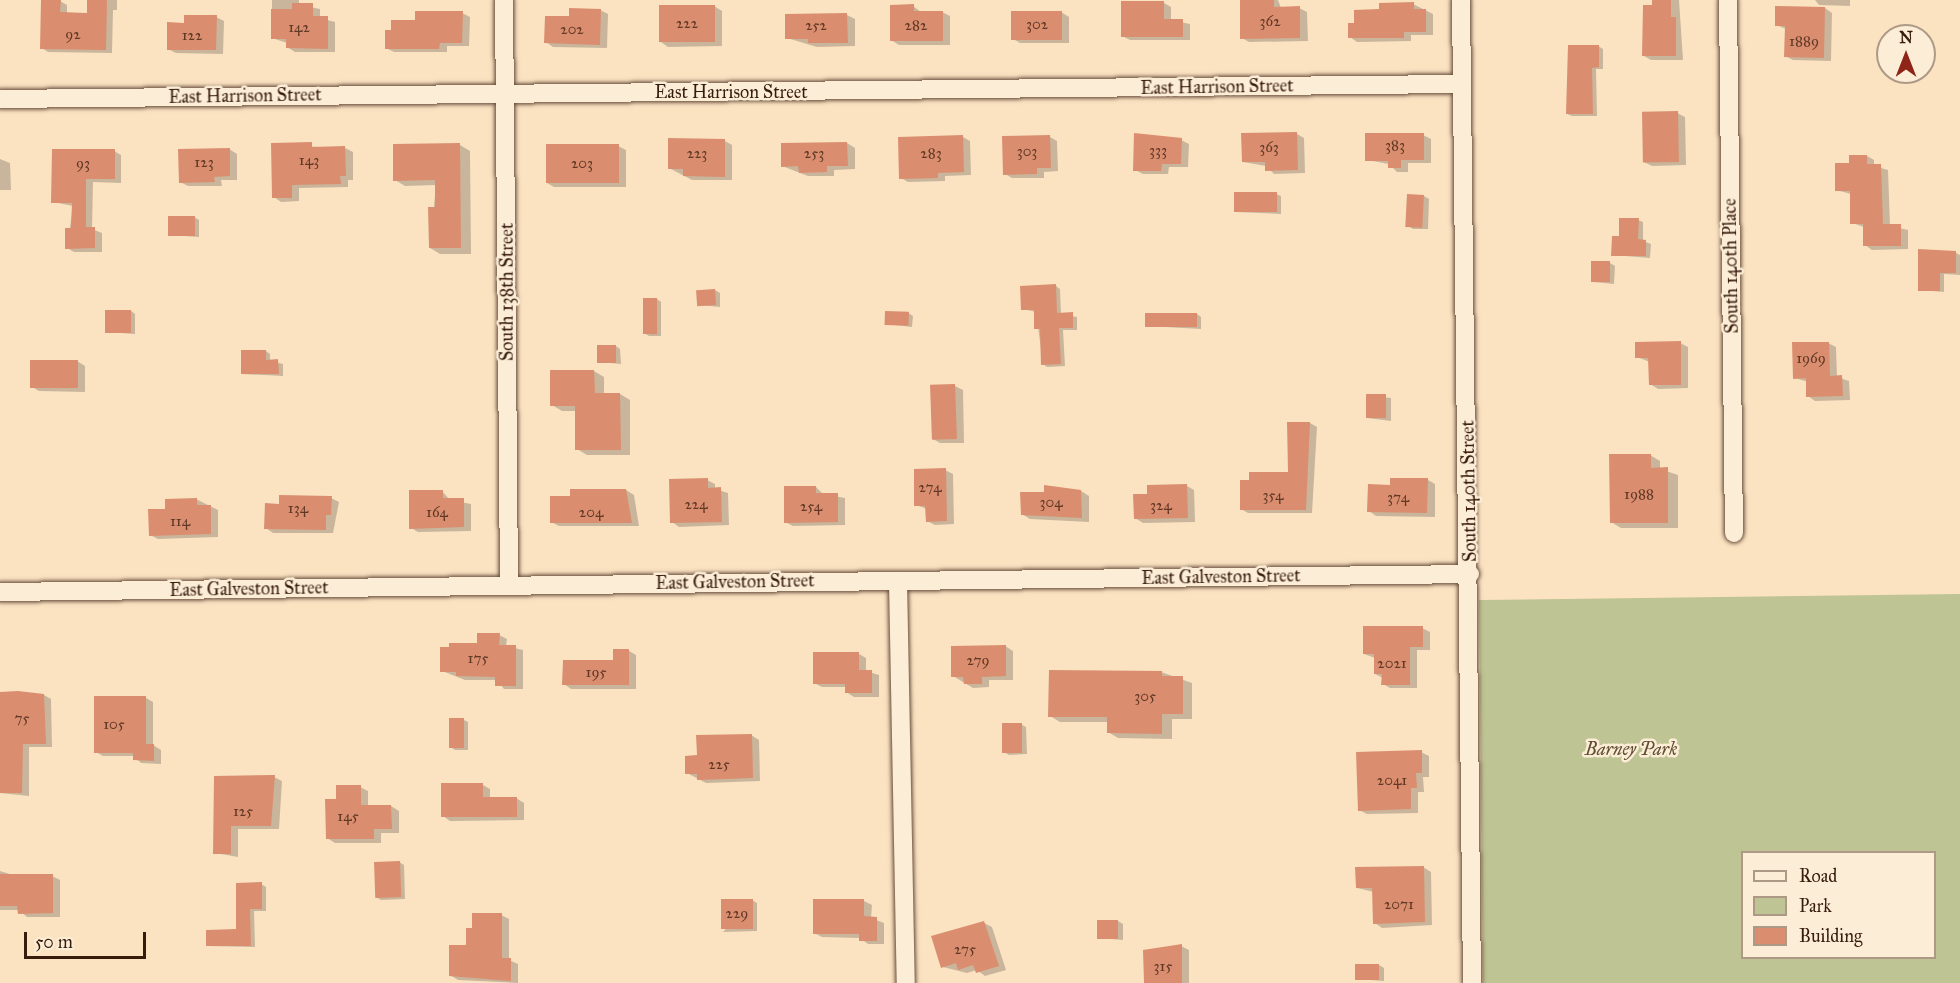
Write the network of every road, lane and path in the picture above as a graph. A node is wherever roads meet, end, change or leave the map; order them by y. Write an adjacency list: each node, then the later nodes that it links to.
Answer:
1 (504, 0): 5 (street, South 138th Street)
2 (1461, 0): 4 (street, South 140th Street)
3 (1728, 0): 7 (street, South 140th Place)
4 (1461, 84): 5 (street, East Harrison Street); 8 (street, South 140th Street)
5 (506, 92): 6 (street, East Harrison Street); 10 (street, South 138th Street)
6 (0, 99)
7 (1734, 532)
8 (1470, 574): 9 (street, East Galveston Street); 13 (street, South 140th Street)
9 (898, 581): 10 (street, East Galveston Street); 12 (street)
10 (509, 585): 11 (street, East Galveston Street)
11 (0, 592)
12 (906, 983)
13 (1472, 983)

